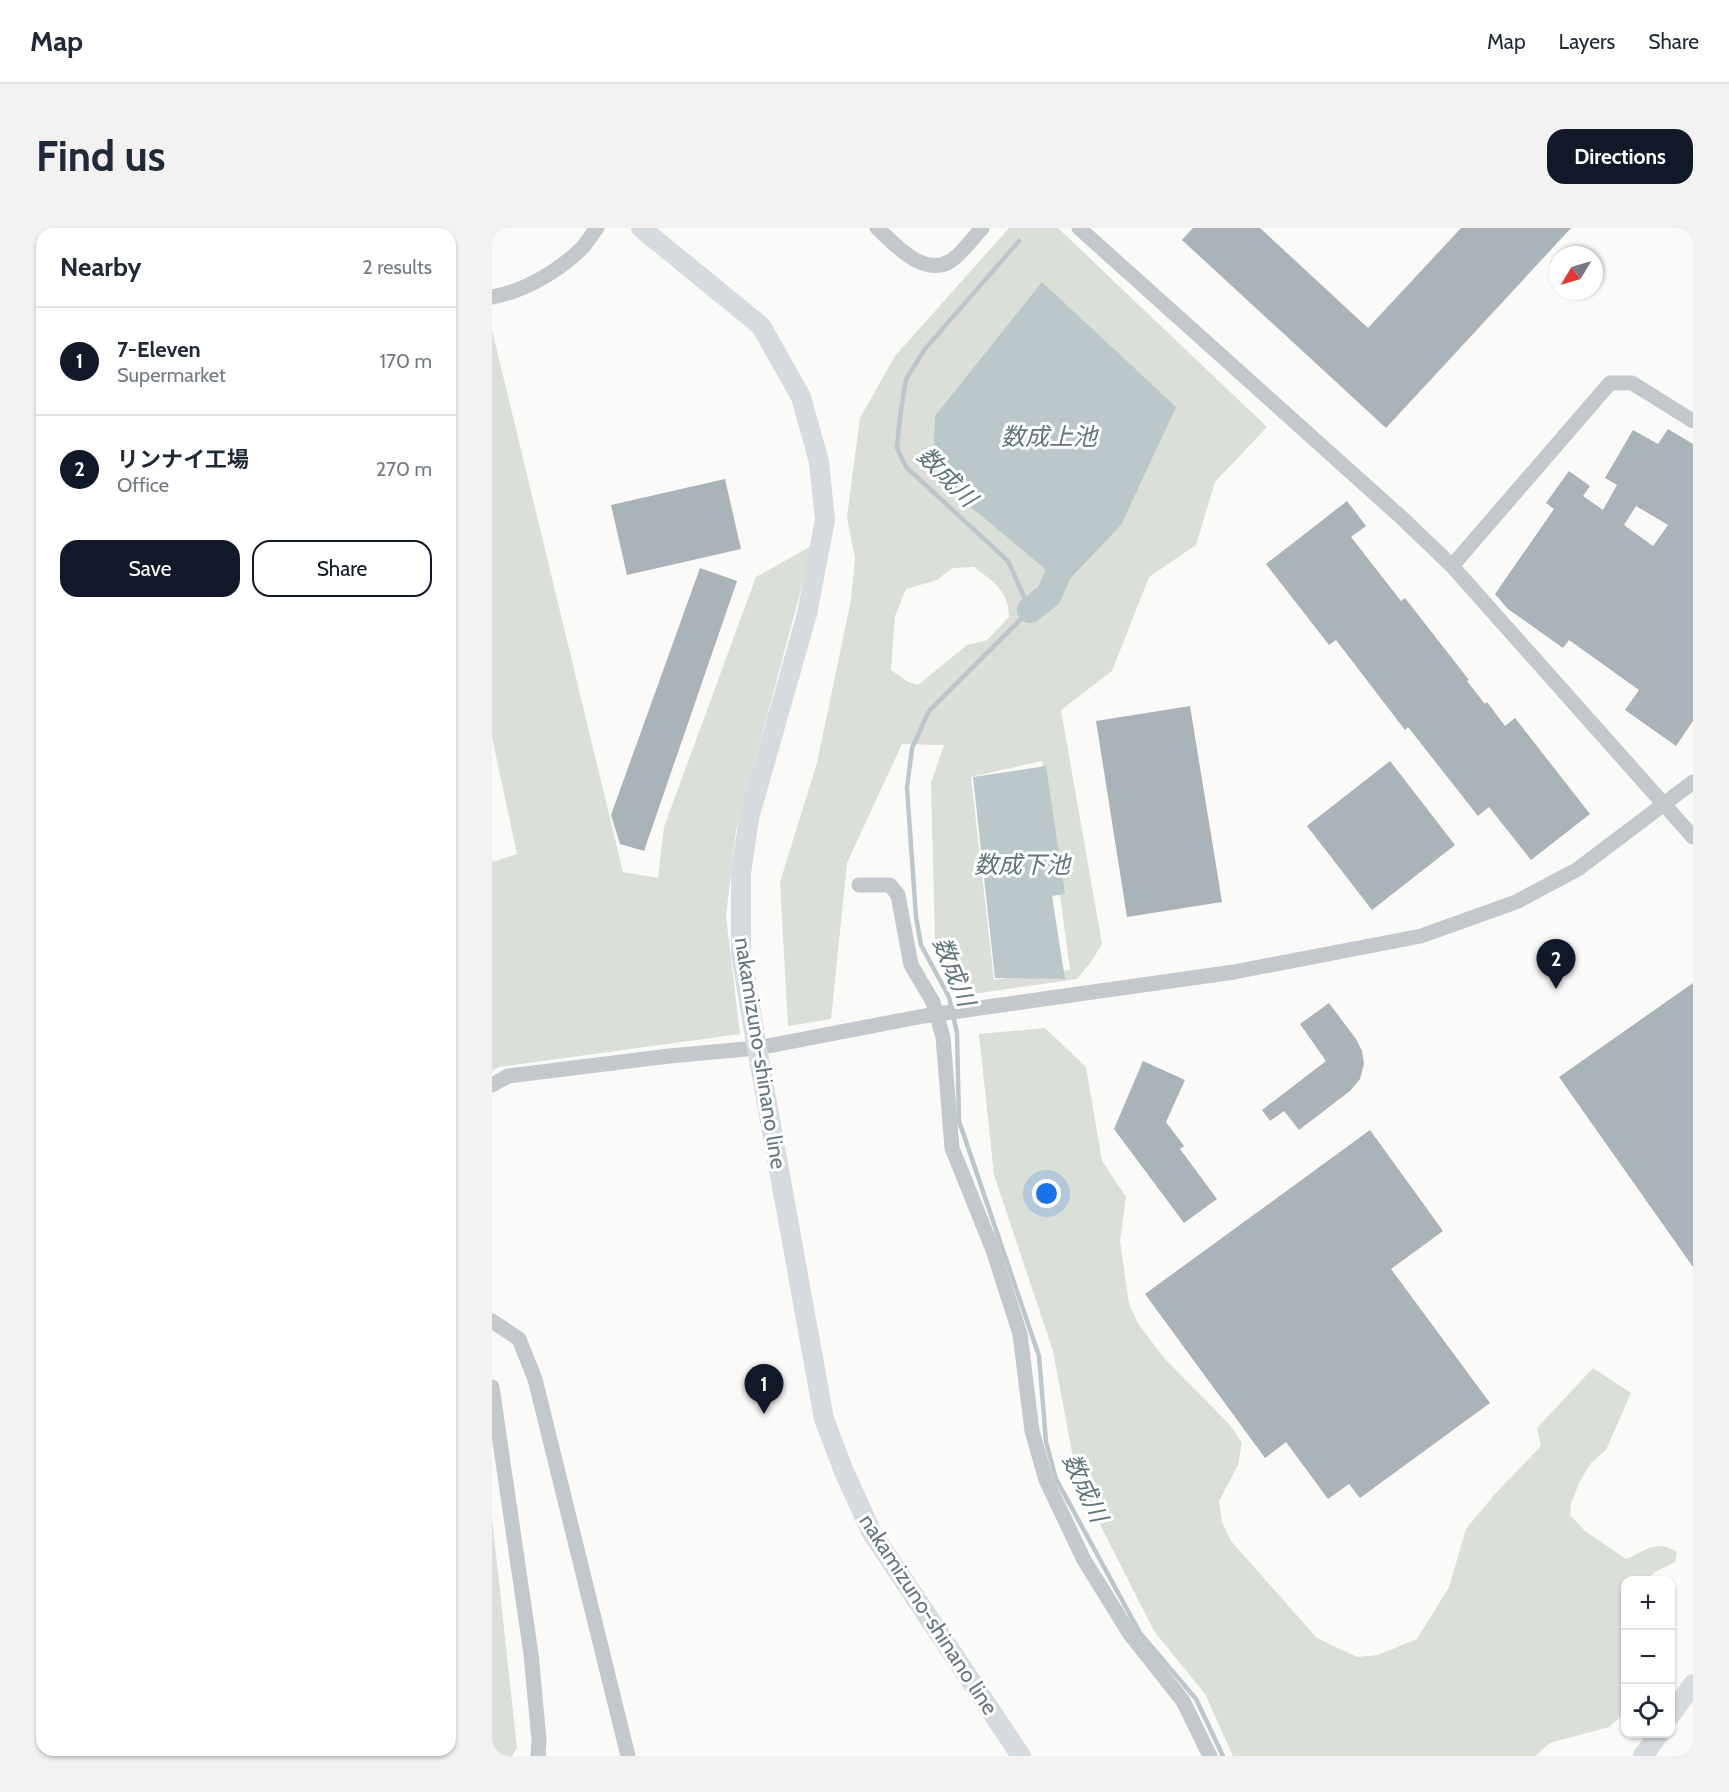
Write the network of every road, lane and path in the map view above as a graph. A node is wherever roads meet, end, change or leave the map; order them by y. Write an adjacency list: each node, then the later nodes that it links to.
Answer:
1 (597, 228): 6 (street)
2 (640, 228): 13 (main road, nakamizuno-shinano line)
3 (878, 228): 4 (street)
4 (982, 228)
5 (1079, 228): 8 (street)
6 (492, 297)
7 (1693, 420): 8 (street)
8 (1452, 566): 10 (street)
9 (1693, 782): 10 (street)
10 (1664, 805): 11 (street); 13 (street)
11 (1693, 837)
12 (859, 885): 23 (street)
13 (756, 1048): 14 (street); 22 (main road, nakamizuno-shinano line)
14 (492, 1085)
15 (492, 1322): 21 (street)
16 (492, 1388): 20 (street)
17 (1693, 1684): 18 (main road)
18 (1675, 1710)
19 (1656, 1738): 24 (main road)
20 (538, 1756)
21 (628, 1756)
22 (1021, 1756)
23 (1210, 1756)
24 (1643, 1756)

